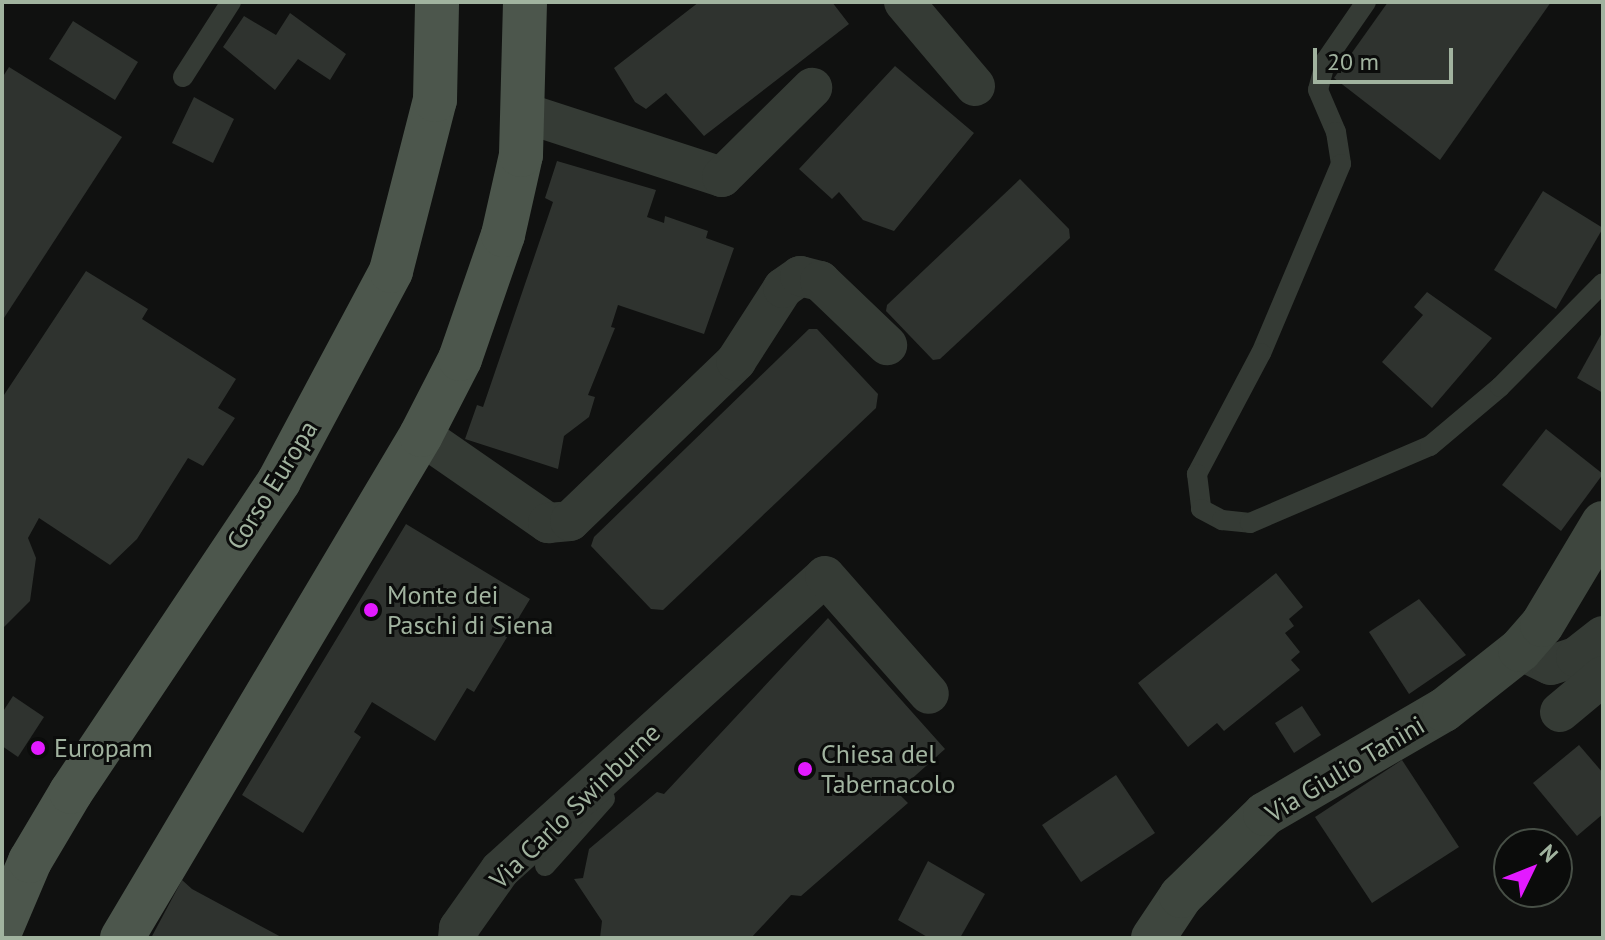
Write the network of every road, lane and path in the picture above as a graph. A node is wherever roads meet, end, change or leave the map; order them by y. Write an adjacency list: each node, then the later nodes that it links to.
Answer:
1 (231, 2): 6 (lane)
2 (437, 2): 21 (main road, Corso Europa)
3 (525, 2): 9 (main road)
4 (904, 2): 7 (street)
5 (1366, 2): 10 (lane)
6 (183, 77)
7 (975, 86)
8 (812, 88): 9 (street)
9 (525, 113): 12 (main road)
10 (1603, 283)
11 (887, 345): 12 (street)
12 (421, 435): 22 (main road)
13 (1603, 523): 15 (main road, Via Giulio Tanini)
14 (1603, 636): 15 (street)
15 (1520, 650): 24 (main road, Via Giulio Tanini)
16 (1603, 676): 19 (street)
17 (705, 684): 18 (street, Via Carlo Swinburne); 20 (lane, Via Carlo Swinburne); 23 (street, Via Carlo Swinburne)
18 (929, 694)
19 (1560, 712)
20 (545, 866)
21 (2, 927)
22 (122, 938)
23 (458, 938)
24 (1153, 938)

